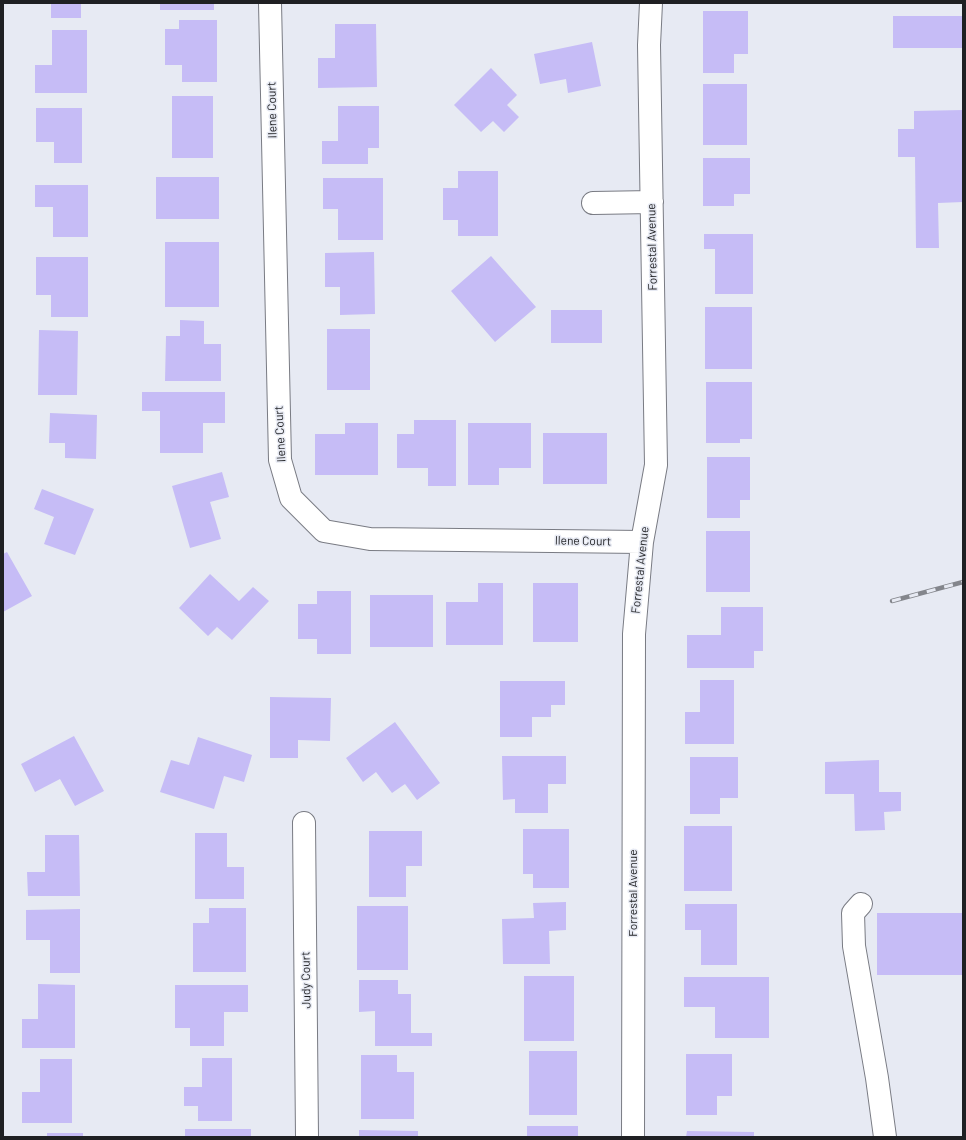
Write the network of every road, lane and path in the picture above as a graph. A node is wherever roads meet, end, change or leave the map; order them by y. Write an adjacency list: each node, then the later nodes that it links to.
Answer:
1 (270, 3): 5 (street, Ilene Court)
2 (651, 3): 3 (street, Forrestal Avenue)
3 (652, 202): 4 (street); 5 (street, Forrestal Avenue)
4 (593, 203)
5 (642, 542): 9 (street, Forrestal Avenue)
6 (304, 823): 8 (street, Judy Court)
7 (861, 904): 10 (street)
8 (307, 1137)
9 (633, 1137)
10 (885, 1137)

